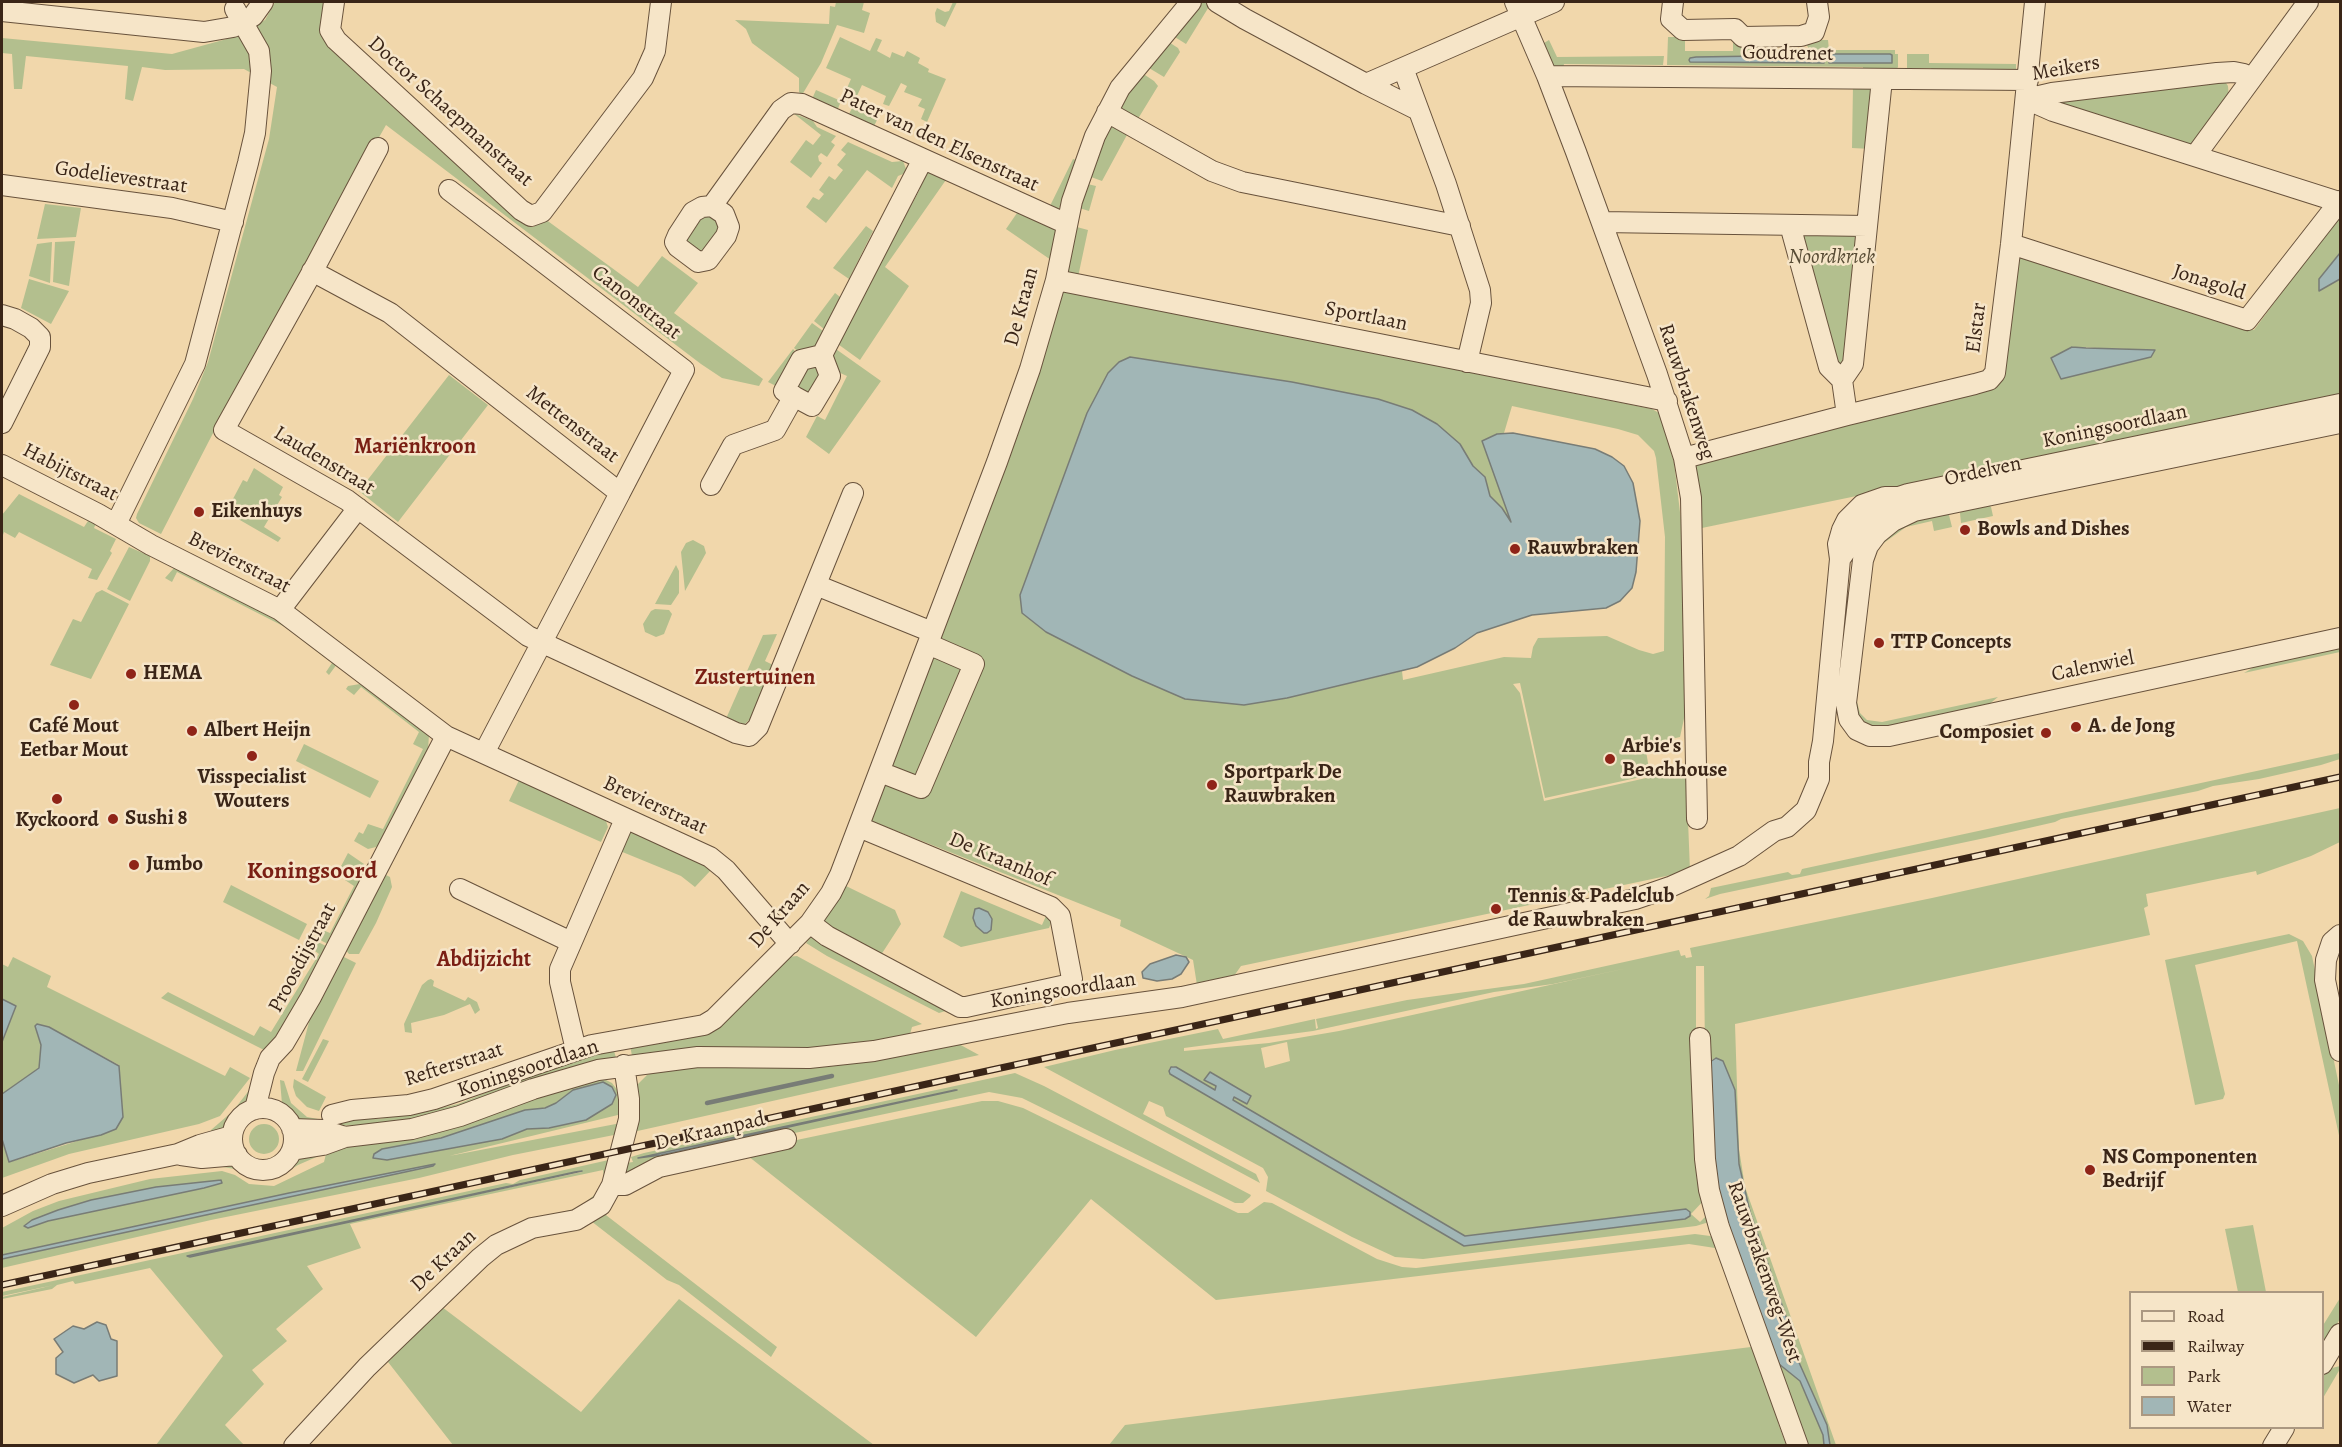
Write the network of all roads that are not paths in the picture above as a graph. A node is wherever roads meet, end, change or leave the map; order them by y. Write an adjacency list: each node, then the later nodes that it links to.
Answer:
1 (263, 2): 13 (street)
2 (334, 2): 29 (street, Doctor Schaepmanstraat)
3 (661, 2): 29 (street, Doctor Schaepmanstraat)
4 (1191, 2): 21 (street, De Kraan)
5 (1217, 2): 18 (street)
6 (1554, 2): 11 (street)
7 (1673, 2): 8 (street)
8 (1816, 2)
9 (2035, 2): 19 (street, Elstar)
10 (2308, 2): 17 (street)
11 (1518, 9): 14 (street); 15 (street, Rauwbrakenweg)
12 (2, 11): 13 (street)
13 (240, 11): 30 (street)
14 (1403, 68): 18 (street); 20 (street)
15 (1547, 76): 16 (street, Goudrenet); 31 (street, Rauwbrakenweg)
16 (1882, 79): 19 (street, Goudrenet); 35 (street)
17 (2251, 79): 19 (street, Meikers); 23 (street)
18 (1366, 84): 20 (street)
19 (2027, 90): 23 (street, Meikers); 37 (street, Elstar)
20 (1418, 110): 34 (street)
21 (1107, 112): 32 (street, De Kraan); 34 (street)
22 (378, 148): 38 (street, Laudenstraat)
23 (2194, 156): 27 (street, Meikers)
24 (923, 159): 28 (street, Pater van den Elsenstraat); 32 (street, Pater van den Elsenstraat); 41 (street)
25 (2, 184): 30 (street, Godelievestraat)
26 (449, 190): 36 (street, Canonstraat)
27 (2340, 202): 37 (street, Jonagold)
28 (712, 206)
29 (531, 216): 36 (street)
30 (233, 222): 56 (street)
31 (1602, 222): 33 (street); 45 (street, Rauwbrakenweg)
32 (1066, 224): 39 (street, De Kraan)
33 (1790, 225): 35 (street); 43 (street)
34 (1460, 226): 42 (street)
35 (1867, 226): 43 (street)
36 (513, 238): 53 (street, Canonstraat)
37 (2011, 244): 47 (street, Elstar)
38 (312, 272): 53 (street, Mettenstraat); 55 (street, Laudenstraat)
39 (1056, 280): 42 (street, Sportlaan); 59 (street, De Kraan)
40 (2, 315): 48 (street)
41 (822, 355): 44 (street); 44 (street)
42 (1467, 362): 45 (street, Sportlaan)
43 (1842, 380): 47 (street)
44 (794, 396): 52 (street)
45 (1667, 401): 50 (street, Rauwbrakenweg)
46 (2340, 404): 78 (street, Koningsoordlaan)
47 (1847, 415): 50 (street, Elstar)
48 (2, 423)
49 (2340, 423): 62 (street, Ordelven)
50 (1684, 458): 67 (street, Rauwbrakenweg)
51 (2, 465): 56 (street, Habijtstraat)
52 (711, 485)
53 (620, 493): 61 (street, Mettenstraat)
54 (853, 493): 57 (street)
55 (358, 508): 58 (street); 61 (street, Laudenstraat)
56 (116, 524): 58 (street, Brevierstraat)
57 (816, 585): 59 (street); 61 (street, Laudenstraat)
58 (280, 610): 63 (street, Brevierstraat)
59 (930, 638): 65 (street, De Kraan); 65 (street)
60 (2340, 638): 62 (street, Calenwiel)
61 (540, 643): 64 (street, Mettenstraat)
62 (1857, 730)
63 (446, 736): 64 (street, Brevierstraat); 79 (street, Proosdijstraat)
64 (484, 753): 66 (street, Brevierstraat)
65 (880, 772): 68 (street, De Kraan)
66 (626, 819): 72 (street); 73 (street, Brevierstraat)
67 (1697, 819)
68 (859, 827): 70 (street, De Kraan); 70 (street, De Kraanhof)
69 (460, 889): 72 (street)
70 (810, 923): 73 (street, De Kraan)
71 (2340, 935): 77 (street)
72 (571, 942): 76 (street)
73 (790, 944): 74 (street, De Kraan)
74 (693, 1027): 76 (street, Refterstraat)
75 (1700, 1038): 92 (street, Rauwbrakenweg-West)
76 (576, 1050): 80 (street, Refterstraat)
77 (2340, 1051)
78 (624, 1065): 82 (street, Koningsoordlaan); 86 (street, De Kraan)
79 (264, 1109): 81 (street); 84 (street)
80 (332, 1115)
81 (292, 1128): 82 (street, Koningsoordlaan); 85 (street)
82 (345, 1137): 85 (street, Koningsoordlaan)
83 (786, 1139): 86 (street, De Kraanpad)
84 (234, 1146): 85 (street); 87 (street)
85 (292, 1150)
86 (612, 1185): 91 (street, De Kraan)
87 (2, 1206)
88 (2340, 1334): 89 (street)
89 (2324, 1361)
90 (2283, 1429): 93 (street)
91 (294, 1446)
92 (1798, 1446)
93 (2273, 1446)

